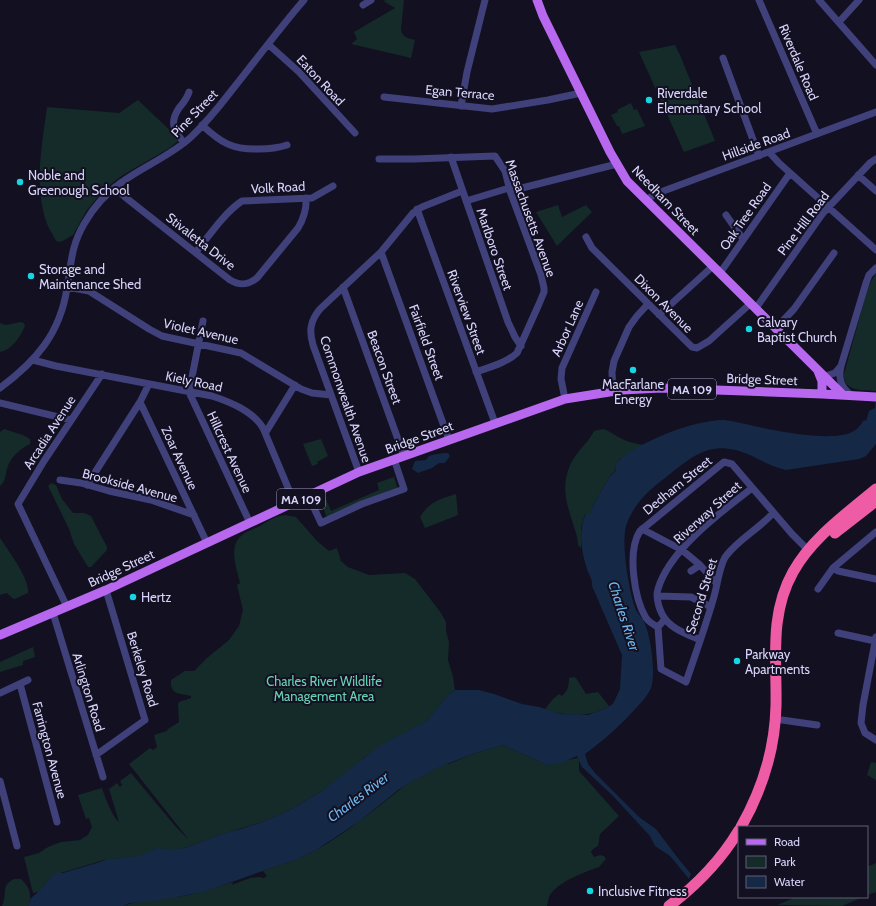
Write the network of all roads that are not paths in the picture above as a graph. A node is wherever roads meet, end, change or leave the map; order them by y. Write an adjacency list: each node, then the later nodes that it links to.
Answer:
1 (304, 0): 12 (street, Pine Street)
2 (370, 0): 9 (street)
3 (485, 0): 19 (street)
4 (529, 0): 10 (main road, Needham Street)
5 (537, 0): 10 (main road, Needham Street)
6 (759, 0): 23 (street, Riverdale Road)
7 (819, 0): 11 (street)
8 (859, 0): 11 (street)
9 (363, 5)
10 (543, 16): 17 (main road, Needham Street)
11 (839, 22): 13 (street)
12 (268, 45): 21 (street, Pine Street); 22 (street, Eaton Road)
13 (874, 56): 15 (street)
14 (723, 58): 27 (street)
15 (876, 65)
16 (189, 92): 24 (street)
17 (581, 92): 19 (street, Egan Terrace); 31 (main road, Needham Street)
18 (384, 97): 19 (street, Egan Terrace)
19 (461, 106)
20 (876, 112): 23 (street, Hillside Road)
21 (202, 125): 24 (street, Pine Street); 25 (street)
22 (354, 133)
23 (816, 134): 26 (street, Hillside Road)
24 (184, 143): 35 (street, Pine Street)
25 (287, 145)
26 (769, 152): 27 (street, Hillside Road); 32 (street)
27 (759, 156): 40 (street, Hillside Road)
28 (451, 157): 29 (street, Massachusetts Avenue); 36 (street, Massachusetts Avenue); 37 (street, Marlboro Street)
29 (379, 158)
30 (876, 159): 33 (street, Pine Hill Road)
31 (617, 164): 36 (street); 40 (main road, Needham Street)
32 (790, 173): 42 (street); 46 (street, Oak Tree Road)
33 (858, 175): 38 (street); 42 (street, Pine Hill Road)
34 (333, 186): 39 (street, Volk Road)
35 (114, 187): 48 (street, Stivaletta Drive); 53 (street, Pine Street)
36 (510, 190): 41 (street); 62 (street, Massachusetts Avenue)
37 (462, 191): 41 (street, Marlboro Street); 43 (street, Commonwealth Avenue)
38 (876, 191)
39 (306, 198): 48 (street, Volk Road); 48 (street, Stivaletta Drive)
40 (645, 200): 52 (main road, Needham Street)
41 (466, 202): 62 (street, Marlboro Street)
42 (828, 208): 47 (street); 57 (street, Pine Hill Road)
43 (417, 210): 49 (street, Commonwealth Avenue); 66 (street, Riverview Street)
44 (726, 215): 46 (street)
45 (586, 237): 56 (street, Dixon Avenue)
46 (743, 239): 52 (street, Oak Tree Road)
47 (876, 250)
48 (196, 252)
49 (381, 252): 54 (street, Commonwealth Avenue); 84 (street, Fairfield Street)
50 (834, 252): 60 (street)
51 (876, 268): 64 (street)
52 (716, 269): 57 (main road, Needham Street); 58 (street, Oak Tree Road)
53 (67, 287): 61 (street, Violet Avenue); 63 (street, Pine Street)
54 (343, 287): 75 (street, Commonwealth Avenue); 85 (street, Beacon Street)
55 (596, 292): 78 (street, Arbor Lane)
56 (648, 304): 58 (street, Dixon Avenue); 72 (street)
57 (753, 306): 58 (street, Dixon Avenue); 60 (main road, Needham Street)
58 (659, 315)
59 (203, 321): 61 (street)
60 (776, 328): 65 (main road, Needham Street)
61 (198, 344): 70 (street, Violet Avenue); 73 (street)
62 (521, 346): 66 (street, Massachusetts Avenue)
63 (33, 360): 67 (street, Kiely Road); 71 (street, Pine Street)
64 (841, 366): 68 (street); 76 (street)
65 (816, 368): 68 (main road, Needham Street); 74 (main road, Needham Street)
66 (476, 372): 82 (street, Riverview Street)
67 (102, 374): 69 (street, Kiely Road); 81 (street, Arcadia Avenue)
68 (825, 376): 76 (main road, Needham Street)
69 (149, 384): 73 (street, Kiely Road); 79 (street)
70 (295, 385): 75 (street, Violet Avenue); 83 (street)
71 (0, 388)
72 (613, 391): 74 (main road, Bridge Street / MA 109); 78 (main road, Bridge Street / MA 109)
73 (189, 392): 83 (street, Kiely Road); 97 (street, Hillcrest Avenue)
74 (822, 394): 76 (main road, Bridge Street / MA 109)
75 (331, 395): 87 (street, Commonwealth Avenue)
76 (847, 395): 77 (main road, Bridge Street / MA 109)
77 (876, 397)
78 (565, 398): 82 (main road, Bridge Street / MA 109)
79 (140, 402): 89 (street); 96 (street, Zoar Avenue)
80 (0, 403): 81 (street)
81 (72, 420): 111 (street, Arcadia Avenue)
82 (495, 423): 84 (main road, Bridge Street / MA 109)
83 (266, 432): 94 (street, Kiely Road)
84 (449, 440): 85 (main road, Bridge Street / MA 109)
85 (404, 456): 86 (main road, Bridge Street / MA 109)
86 (394, 459): 87 (main road, Bridge Street / MA 109); 92 (street)
87 (359, 472): 92 (main road, Bridge Street / MA 109)
88 (60, 480): 89 (street, Brookside Avenue)
89 (87, 485): 96 (street, Brookside Avenue)
90 (752, 488): 95 (street, Dedham Street); 98 (street, Dedham Street); 102 (street, Riverway Street)
91 (876, 489): 101 (highway)
92 (308, 495): 94 (main road, Bridge Street / MA 109)
93 (876, 501): 123 (highway)
94 (294, 502): 97 (main road, Bridge Street / MA 109)
95 (773, 513): 101 (street, Dedham Street); 107 (street, Second Street)
96 (194, 515): 100 (street, Zoar Avenue)
97 (250, 523): 100 (main road, Bridge Street / MA 109)
98 (642, 529): 102 (street); 115 (street, Dedham Street)
99 (876, 532): 104 (street)
100 (207, 543): 108 (main road, Bridge Street / MA 109)
101 (809, 549): 130 (highway)
102 (682, 550): 103 (street); 110 (street, Riverway Street)
103 (700, 565): 105 (street); 107 (street)
104 (833, 568): 106 (street); 109 (street)
105 (692, 572)
106 (876, 579)
107 (717, 584): 112 (street, Second Street)
108 (106, 590): 111 (main road, Bridge Street / MA 109); 126 (street, Berkeley Road)
109 (818, 590)
110 (658, 596): 112 (street); 114 (street, Riverway Street)
111 (67, 607): 113 (main road, Bridge Street / MA 109)
112 (711, 607): 119 (street, Second Street)
113 (52, 613): 117 (main road, Bridge Street / MA 109); 126 (street, Arlington Road)
114 (665, 620): 115 (street); 119 (street)
115 (658, 628): 119 (street, Second Street)
116 (838, 634): 118 (street)
117 (0, 635)
118 (876, 639): 125 (street)
119 (700, 640)
120 (28, 680): 121 (street)
121 (20, 684): 122 (street); 129 (street, Farrington Avenue)
122 (0, 693)
123 (782, 720): 124 (street); 131 (highway)
124 (817, 725)
125 (876, 740)
126 (96, 755): 127 (street, Arlington Road)
127 (103, 777)
128 (0, 781): 134 (street)
129 (57, 822)
130 (741, 826)
131 (749, 826)
132 (738, 831): 135 (highway)
133 (738, 844): 136 (highway)
134 (17, 846)
135 (668, 906)
136 (681, 906)

